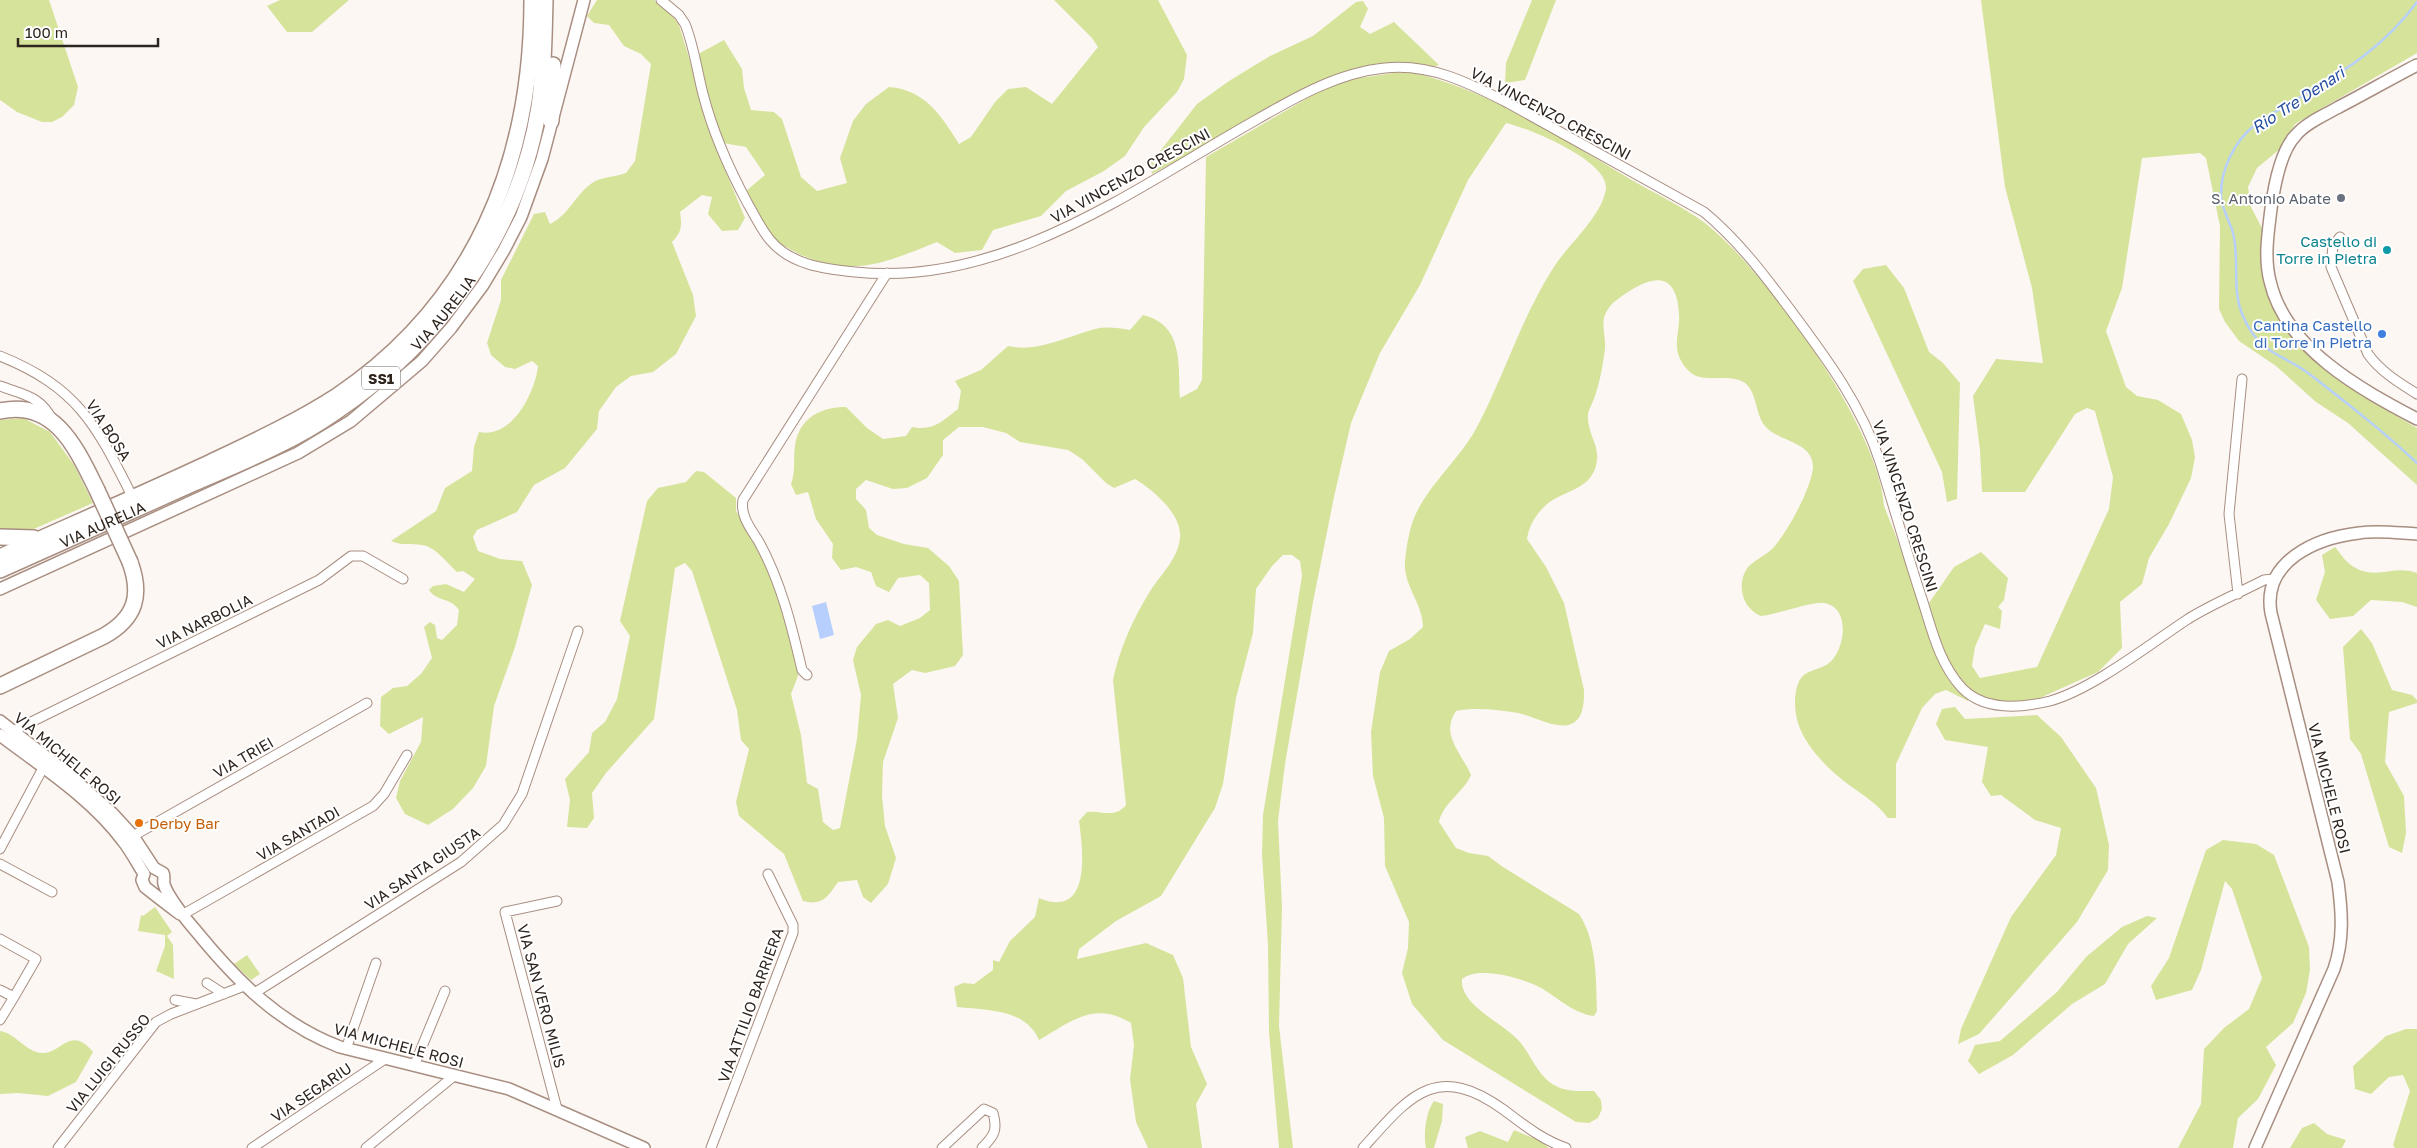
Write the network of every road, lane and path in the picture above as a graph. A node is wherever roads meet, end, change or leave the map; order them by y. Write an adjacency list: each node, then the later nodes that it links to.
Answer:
1 (532, 0): 18 (highway, VIA AURELIA / SS1)
2 (545, 0): 24 (highway, VIA AURELIA / SS1)
3 (554, 0): 8 (highway)
4 (590, 0): 6 (street)
5 (661, 0): 10 (street, VIA VINCENZO CRESCINI)
6 (583, 5): 8 (street)
7 (2417, 65): 16 (street)
8 (551, 121): 27 (street)
9 (2340, 237): 14 (street)
10 (887, 274): 28 (street, VIA VINCENZO CRESCINI); 30 (street)
11 (0, 356): 18 (street, VIA BOSA)
12 (2242, 379): 28 (street)
13 (0, 386): 17 (street)
14 (2417, 394)
15 (0, 410): 17 (highway)
16 (2417, 419)
17 (54, 423): 31 (highway, bridge)
18 (133, 498): 21 (highway, VIA AURELIA / SS1)
19 (2417, 534): 26 (street)
20 (0, 537): 21 (highway)
21 (44, 537): 22 (highway); 23 (highway, VIA AURELIA / SS1)
22 (0, 549)
23 (0, 557)
24 (0, 570)
25 (403, 579): 34 (street, VIA NARBOLIA)
26 (2273, 579): 28 (street, VIA VINCENZO CRESCINI); 74 (street, VIA MICHELE ROSI)
27 (0, 589)
28 (2238, 594)
29 (578, 631): 52 (street, VIA SANTA GIUSTA)
30 (807, 675)
31 (0, 686)
32 (367, 703): 38 (street, VIA TRIEI)
33 (0, 721): 34 (street, VIA MICHELE ROSI)
34 (13, 731): 38 (street, VIA MICHELE ROSI)
35 (0, 735): 37 (street, VIA MICHELE ROSI)
36 (407, 755): 47 (street, VIA SANTADI)
37 (43, 768): 39 (street); 41 (street, VIA MICHELE ROSI)
38 (133, 836): 41 (street, VIA MICHELE ROSI)
39 (0, 850)
40 (0, 864): 45 (street)
41 (149, 871): 43 (street, VIA MICHELE ROSI); 44 (street, VIA MICHELE ROSI)
42 (768, 874): 69 (street, VIA ATTILIO BARRIERA)
43 (164, 884): 44 (street); 47 (street, VIA MICHELE ROSI)
44 (154, 891): 47 (street, VIA MICHELE ROSI)
45 (52, 892)
46 (557, 901): 63 (street, VIA SAN VERO MILIS)
47 (182, 915): 52 (street, VIA MICHELE ROSI)
48 (0, 939): 55 (street)
49 (376, 963): 59 (street)
50 (207, 982): 54 (street)
51 (0, 990): 55 (street)
52 (248, 990): 54 (street, VIA LUIGI RUSSO); 59 (street, VIA MICHELE ROSI)
53 (445, 991): 61 (street)
54 (224, 994): 57 (street, VIA LUIGI RUSSO)
55 (14, 997): 58 (street)
56 (175, 1000): 57 (street)
57 (196, 1004): 65 (street, VIA LUIGI RUSSO)
58 (0, 1020)
59 (346, 1049): 60 (street, VIA MICHELE ROSI)
60 (385, 1059): 61 (street, VIA MICHELE ROSI); 66 (street, VIA SEGARIU)
61 (414, 1066): 62 (street, VIA MICHELE ROSI)
62 (454, 1076): 63 (street, VIA MICHELE ROSI); 67 (street)
63 (557, 1108): 64 (street, VIA MICHELE ROSI)
64 (628, 1145): 68 (street, VIA MICHELE ROSI)
65 (58, 1148)
66 (252, 1148)
67 (366, 1148)
68 (644, 1148)
69 (712, 1148)
70 (942, 1148): 71 (street)
71 (982, 1148)
72 (1363, 1148): 73 (street)
73 (1566, 1148)
74 (2254, 1148)

